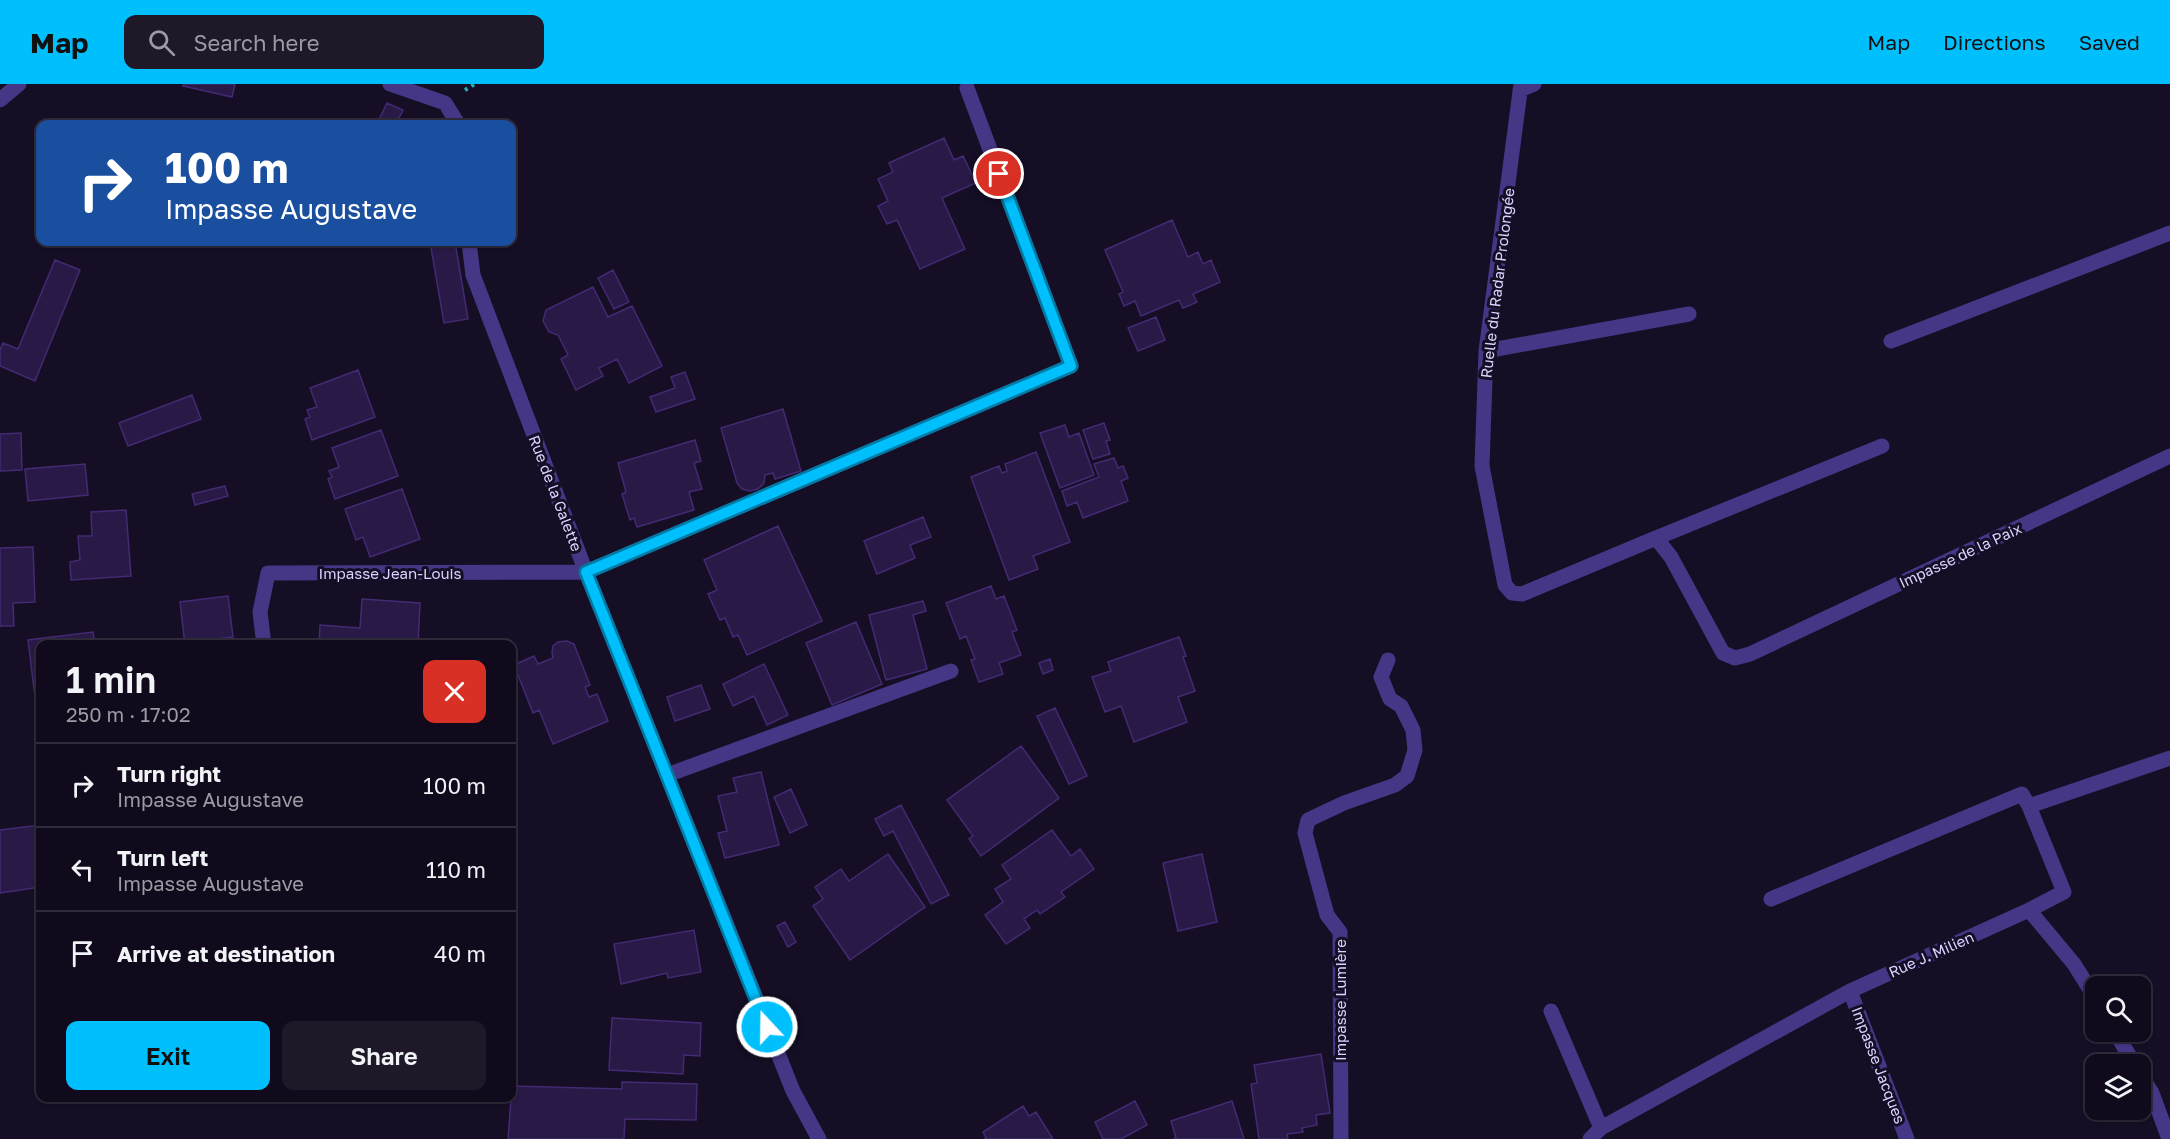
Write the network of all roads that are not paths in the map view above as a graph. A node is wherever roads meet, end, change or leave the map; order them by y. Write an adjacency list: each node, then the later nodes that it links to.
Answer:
1 (19, 84): 5 (street)
2 (390, 84): 6 (street)
3 (1525, 86): 11 (street, Ruelle du Radar Prolongée)
4 (967, 88): 15 (street)
5 (0, 100)
6 (456, 120)
7 (2170, 233): 10 (street)
8 (470, 246): 15 (street, Rue de la Galette)
9 (1689, 314): 11 (street)
10 (1890, 341)
11 (1486, 351): 14 (street, Ruelle du Radar Prolongée)
12 (1882, 446): 14 (street, Ruelle du Radar Prolongée)
13 (2170, 456): 14 (street, Impasse de la Paix)
14 (1656, 538)
15 (586, 572): 16 (street, Impasse Jean-Louis); 20 (street, Rue de la Galette)
16 (263, 640)
17 (1388, 660): 30 (street, Impasse Lumière)
18 (951, 671): 20 (street)
19 (2170, 758): 21 (street)
20 (667, 775): 29 (street, Rue de la Galette)
21 (2029, 806): 22 (street); 23 (street, Rue J. Milien)
22 (1771, 899)
23 (2029, 910): 24 (street); 25 (street, Rue J. Milien)
24 (2085, 982)
25 (1850, 991): 28 (street, Rue J. Milien); 32 (street, Impasse Jacques)
26 (1551, 1011): 28 (street)
27 (2151, 1091): 33 (street)
28 (1601, 1128): 31 (street, Rue J. Milien)
29 (819, 1139)
30 (1341, 1139)
31 (1590, 1139)
32 (1907, 1139)
33 (2169, 1139)

